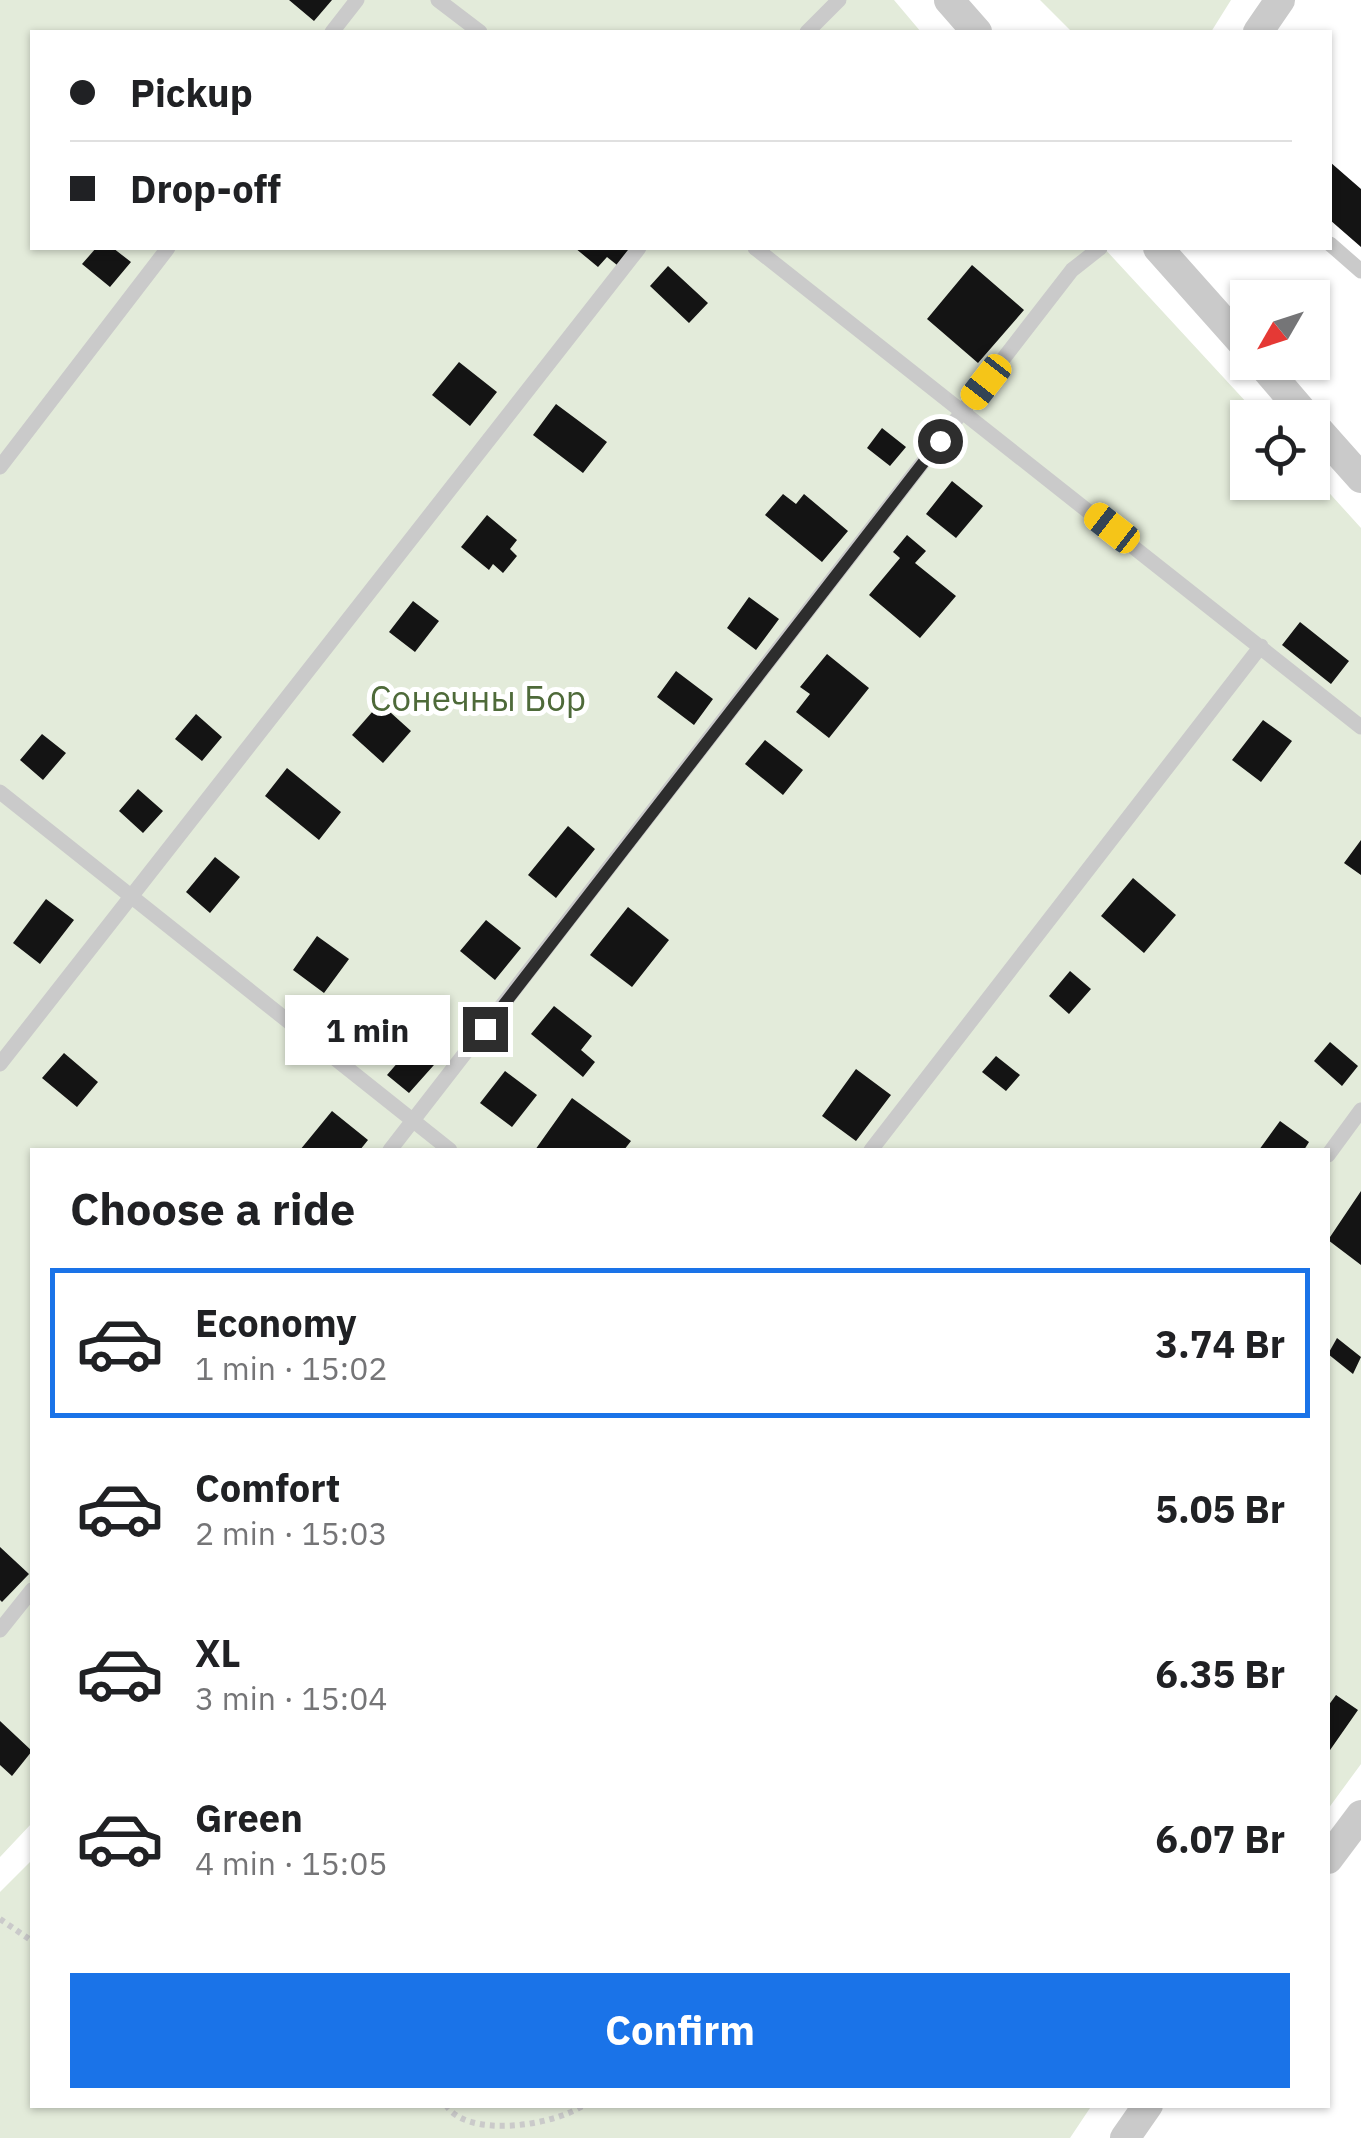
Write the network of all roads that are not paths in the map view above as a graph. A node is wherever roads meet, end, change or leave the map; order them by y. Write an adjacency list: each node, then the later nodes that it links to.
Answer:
1 (357, 0): 6 (lane)
2 (438, 0): 7 (lane)
3 (839, 0): 8 (lane)
4 (949, 0): 9 (street)
5 (1280, 0): 10 (street)
6 (334, 30)
7 (477, 30)
8 (809, 30)
9 (975, 30)
10 (1259, 30)
11 (1332, 246): 17 (lane)
12 (166, 250): 23 (lane)
13 (637, 250): 28 (lane)
14 (758, 250): 21 (lane)
15 (1097, 250): 21 (lane)
16 (1160, 250): 18 (street)
17 (1361, 271)
18 (1230, 329)
19 (1276, 380): 20 (street)
20 (1293, 400)
21 (964, 410): 25 (lane); 31 (lane)
22 (1330, 443): 24 (street)
23 (0, 467)
24 (1361, 478)
25 (1261, 646): 26 (lane); 34 (lane)
26 (1361, 727)
27 (0, 792): 28 (lane)
28 (132, 897): 29 (lane); 31 (lane)
29 (0, 1064)
30 (1361, 1110): 35 (lane)
31 (413, 1122): 32 (lane); 33 (lane)
32 (392, 1148)
33 (447, 1148)
34 (874, 1148)
35 (1330, 1151)
36 (30, 1592): 37 (lane)
37 (0, 1630)
38 (1361, 1815): 39 (street)
39 (1331, 1847)
40 (1146, 2108): 41 (street)
41 (1124, 2138)

